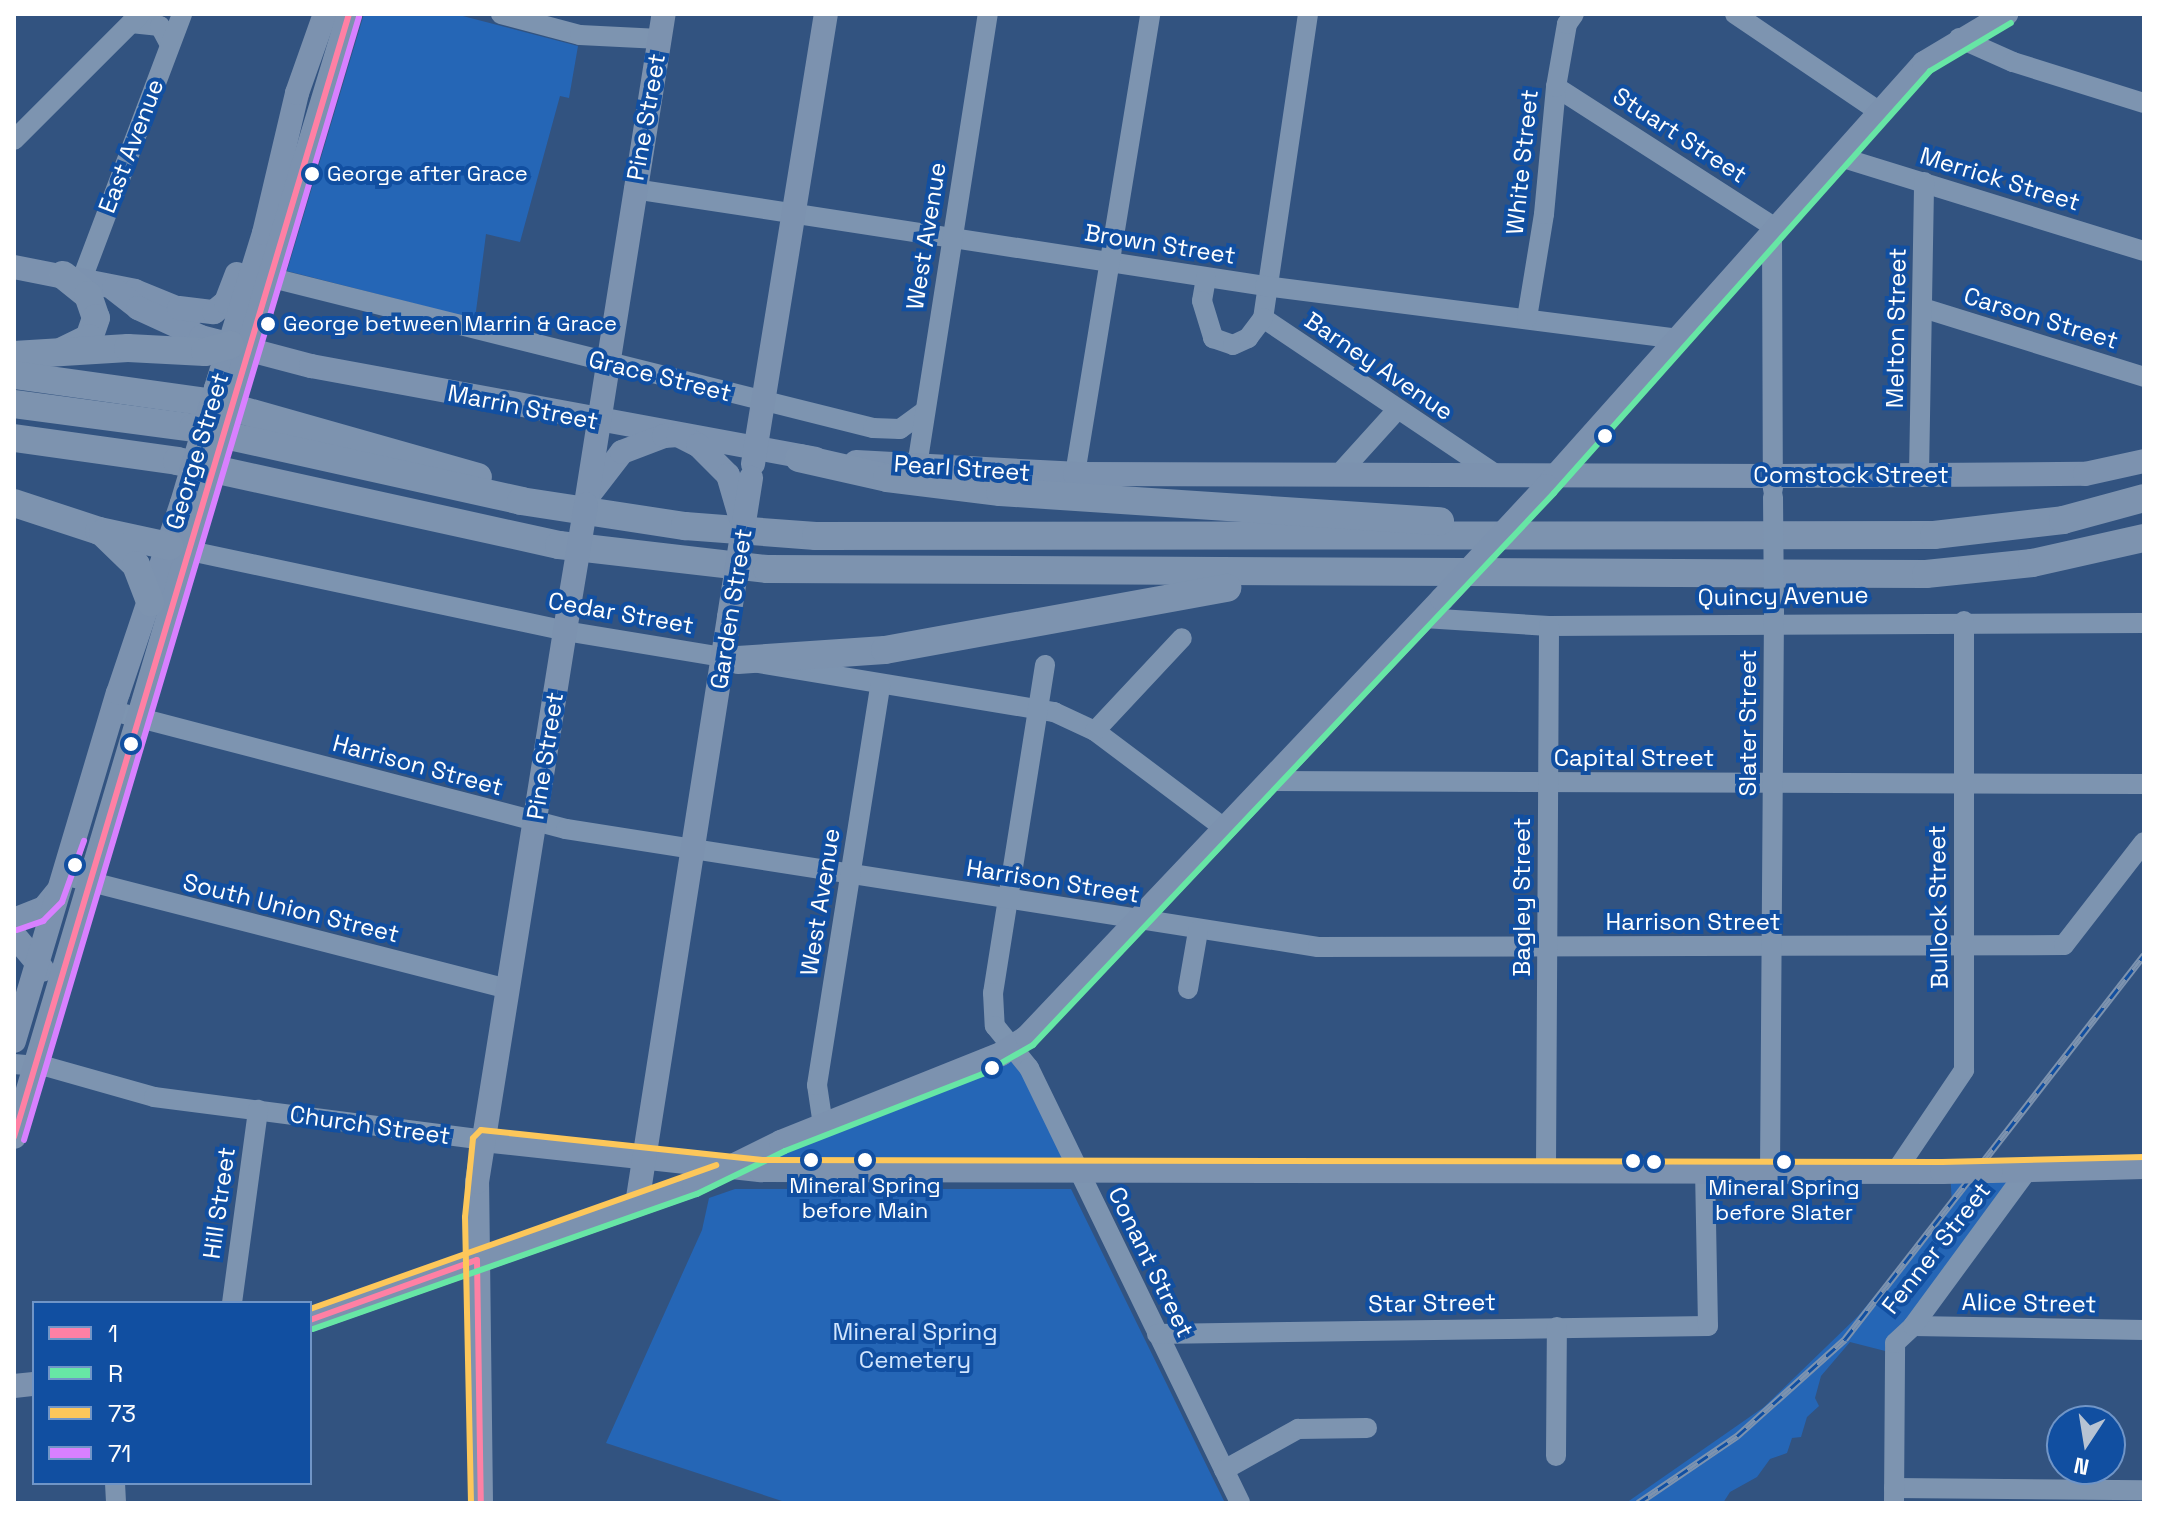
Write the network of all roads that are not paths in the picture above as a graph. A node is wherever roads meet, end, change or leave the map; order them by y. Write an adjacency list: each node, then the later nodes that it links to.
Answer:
1 (182, 14): 16 (street, East Avenue)
2 (325, 14): 20 (main road, George Street)
3 (349, 14): 32 (main road, George Street)
4 (501, 14): 15 (street)
5 (664, 14): 15 (main road, Pine Street)
6 (826, 14): 25 (main road)
7 (988, 14): 27 (street, West Avenue)
8 (1150, 14): 30 (street)
9 (1308, 14): 36 (street)
10 (1574, 14): 17 (street, White Street)
11 (1735, 14): 19 (street)
12 (2006, 14): 14 (main road)
13 (135, 19): 16 (street); 21 (street)
14 (1959, 38): 18 (street); 19 (main road)
15 (660, 39): 24 (main road, Pine Street)
16 (170, 45): 34 (street, East Avenue)
17 (1556, 87): 26 (street, Stuart Street); 41 (street, White Street)
18 (2144, 103)
19 (1880, 112): 22 (main road)
20 (287, 129): 32 (main road, George Street); 38 (main road)
21 (14, 140)
22 (1840, 157): 23 (street, Merrick Street); 26 (main road)
23 (1924, 182): 28 (street, Merrick Street); 39 (street, Melton Street)
24 (634, 189): 25 (street, Brown Street); 46 (main road, Pine Street)
25 (794, 214): 27 (street, Brown Street); 49 (main road)
26 (1774, 231): 29 (main road); 33 (street, Slater Street)
27 (952, 238): 30 (street, Brown Street); 52 (street, West Avenue)
28 (2144, 251)
29 (1750, 259): 33 (street); 42 (main road)
30 (1111, 263): 35 (street, Brown Street); 62 (street)
31 (14, 267): 34 (main road)
32 (261, 275): 43 (main road, George Street); 46 (street, Grace Street)
33 (1772, 275): 67 (street, Slater Street)
34 (72, 277): 37 (main road); 44 (highway)
35 (1206, 278): 36 (street, Brown Street); 40 (street)
36 (1265, 286): 40 (street); 41 (street, Brown Street)
37 (114, 289): 38 (main road); 43 (main road)
38 (179, 308): 43 (main road)
39 (1923, 308): 48 (street, Carson Street); 64 (street, Melton Street)
40 (1263, 318): 51 (street, Barney Avenue)
41 (1527, 318): 42 (street, Brown Street)
42 (1681, 339): 66 (main road)
43 (239, 347): 44 (highway); 53 (main road, Marrin Street); 74 (main road, George Street, bridge)
44 (57, 352): 45 (highway)
45 (14, 355)
46 (607, 362): 49 (street, Grace Street); 53 (main road, Pine Street)
47 (14, 375): 69 (highway)
48 (2144, 377)
49 (764, 402): 52 (street, Grace Street); 56 (main road)
50 (14, 404): 69 (highway)
51 (1397, 410): 61 (street); 63 (street, Barney Avenue)
52 (925, 411): 60 (street, West Avenue)
53 (598, 421): 54 (main road, Marrin Street); 57 (main road, Pine Street)
54 (678, 435): 56 (main road, Marrin Street); 57 (main road); 65 (main road)
55 (14, 438): 75 (highway)
56 (756, 450): 58 (main road, Marrin Street); 65 (main road)
57 (603, 458): 82 (main road, Pine Street, bridge)
58 (799, 458): 60 (main road, Pearl Street); 72 (highway)
59 (2144, 461): 64 (main road, Comstock Street)
60 (917, 466): 62 (main road, Pearl Street)
61 (1340, 473): 62 (main road, Pearl Street); 63 (main road, Pearl Street)
62 (1075, 474)
63 (1495, 474): 66 (main road, Pearl Street)
64 (1919, 474): 67 (main road, Comstock Street)
65 (740, 477): 84 (main road, Garden Street, bridge)
66 (1551, 480): 67 (main road, Comstock Street); 78 (main road, bridge)
67 (1773, 486): 77 (street, Slater Street, bridge)
68 (2144, 498): 72 (highway)
69 (521, 501): 72 (highway)
70 (14, 503): 71 (highway)
71 (103, 532): 74 (highway); 76 (highway)
72 (1644, 537)
73 (2144, 538): 75 (highway)
74 (179, 548): 76 (main road, George Street); 82 (street, Cedar Street); 89 (main road, George Street)
75 (1334, 574): 84 (highway)
76 (150, 602): 88 (main road, George Street)
77 (1774, 614): 79 (street, Quincy Avenue); 81 (street, Quincy Avenue); 92 (street, Slater Street)
78 (1424, 618): 81 (street, Quincy Avenue); 91 (main road)
79 (1964, 621): 80 (street, Quincy Avenue); 95 (street, Bullock Street)
80 (2144, 623)
81 (1549, 626): 94 (street, Bagley Street)
82 (565, 631): 84 (street, Cedar Street); 96 (main road, Pine Street)
83 (1182, 638): 90 (street)
84 (730, 659): 86 (street, Cedar Street); 99 (main road, Garden Street)
85 (1045, 665): 87 (street, Conant Street)
86 (880, 686): 87 (street, Cedar Street); 100 (street, West Avenue)
87 (1039, 709): 90 (street, Cedar Street); 103 (street, Conant Street)
88 (113, 711): 89 (street, Harrison Street); 101 (main road, George Street)
89 (140, 719): 96 (street, Harrison Street); 102 (main road, George Street)
90 (1095, 731): 97 (street, Cedar Street)
91 (1268, 781): 94 (street, Capital Street); 97 (main road)
92 (1774, 784): 94 (street, Capital Street); 95 (street, Capital Street); 109 (street, Slater Street)
93 (2144, 784): 95 (street, Capital Street)
94 (1548, 785): 108 (street, Bagley Street)
95 (1962, 786): 110 (street, Bullock Street)
96 (534, 822): 99 (street, Harrison Street); 112 (main road, Pine Street)
97 (1224, 828): 105 (main road)
98 (2144, 842): 110 (street, Harrison Street)
99 (694, 850): 100 (street, Harrison Street); 122 (main road, Garden Street)
100 (851, 875): 103 (street, Harrison Street); 119 (street, West Avenue)
101 (62, 880): 102 (street, South Union Street); 104 (main road); 111 (main road, George Street)
102 (89, 891): 112 (street, South Union Street); 114 (main road, George Street)
103 (1007, 900): 105 (street, Harrison Street); 116 (street, Conant Street)
104 (14, 920)
105 (1136, 921): 106 (street, Harrison Street); 116 (main road)
106 (1198, 931): 108 (street, Harrison Street); 113 (street)
107 (14, 935): 111 (main road)
108 (1548, 948): 109 (street, Harrison Street); 124 (street, Bagley Street)
109 (1773, 948): 110 (street, Harrison Street); 127 (street, Slater Street)
110 (1966, 948): 128 (street, Bullock Street)
111 (38, 961): 114 (main road); 115 (main road, George Street)
112 (508, 989): 121 (main road, Pine Street)
113 (1188, 989)
114 (52, 1015): 117 (main road, George Street)
115 (14, 1041)
116 (1009, 1048): 119 (main road); 130 (street, Conant Street)
117 (25, 1064): 118 (street, Church Street); 120 (main road, George Street)
118 (258, 1110): 121 (street, Church Street); 133 (street, Hill Street)
119 (823, 1125): 125 (main road)
120 (14, 1137)
121 (483, 1140): 122 (main road, Church Street); 132 (main road, Pine Street)
122 (644, 1160): 125 (main road, Church Street); 131 (main road, Garden Street)
123 (2144, 1167): 129 (main road, Church Street)
124 (1546, 1168): 126 (main road, Church Street); 130 (main road, Church Street)
125 (730, 1169): 130 (main road, Church Street); 131 (main road)
126 (1705, 1171): 127 (main road, Church Street); 136 (street, Star Street)
127 (1770, 1171): 128 (main road, Church Street)
128 (1896, 1171): 129 (main road, Church Street, bridge)
129 (2027, 1171): 135 (street, Fenner Street)
130 (1077, 1172): 138 (street, Conant Street)
131 (637, 1204): 132 (main road)
132 (477, 1260): 134 (main road); 144 (main road, Pine Street)
133 (232, 1301)
134 (312, 1319)
135 (1913, 1326): 137 (street, Alice Street); 143 (street, Fenner Street)
136 (1557, 1327): 138 (street, Star Street); 140 (street)
137 (2144, 1330)
138 (1157, 1334): 141 (street, Conant Street)
139 (1367, 1428): 141 (street)
140 (1556, 1456)
141 (1224, 1470): 145 (street, Conant Street)
142 (2144, 1490): 143 (street)
143 (1894, 1496)
144 (481, 1503)
145 (1240, 1503)

